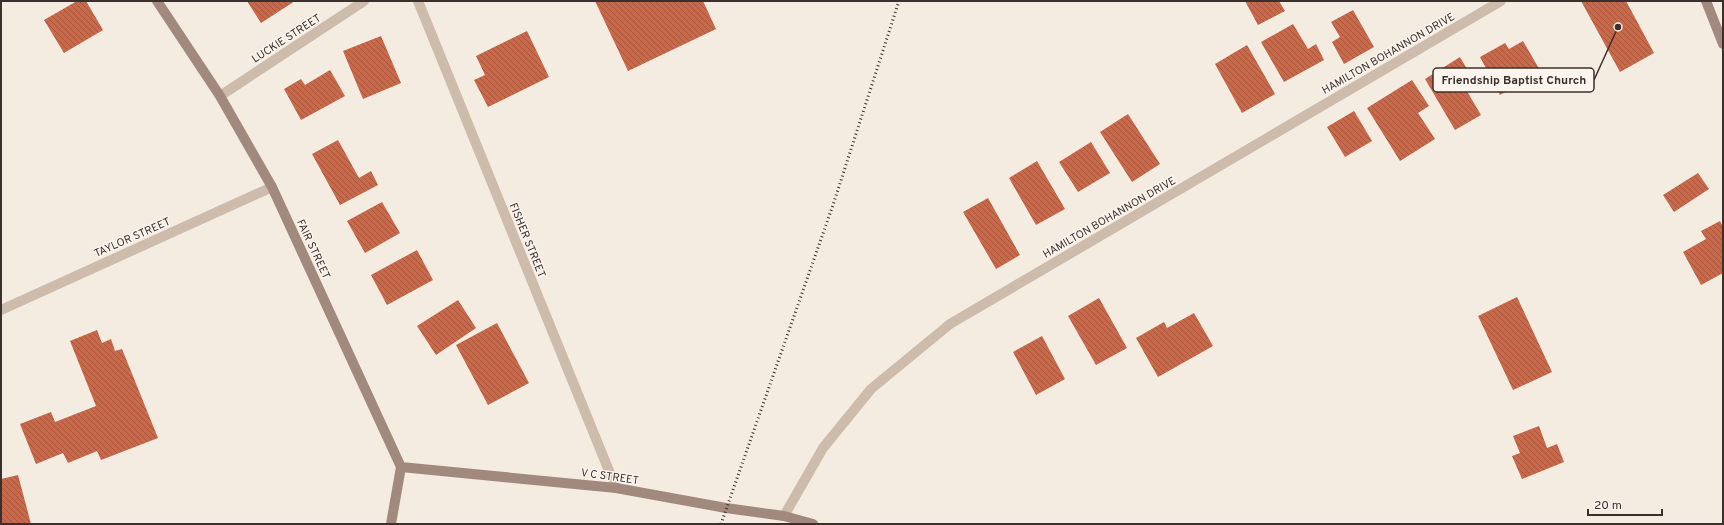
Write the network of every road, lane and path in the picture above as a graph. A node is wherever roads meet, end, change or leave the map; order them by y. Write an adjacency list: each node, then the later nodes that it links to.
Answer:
1 (157, 1): 7 (street, FAIR STREET)
2 (364, 1): 7 (street, LUCKIE STREET)
3 (418, 1): 11 (street, FISHER STREET)
4 (1501, 1): 12 (street, HAMILTON BOHANNON DRIVE)
5 (1706, 1): 6 (street)
6 (1723, 44)
7 (220, 96): 8 (street, FAIR STREET)
8 (272, 187): 9 (street, TAYLOR STREET); 10 (street, FAIR STREET)
9 (1, 310)
10 (402, 467): 11 (street, V C STREET); 13 (street)
11 (616, 488): 12 (street, V C STREET)
12 (784, 516): 14 (street, V C STREET)
13 (391, 524)
14 (813, 524)

